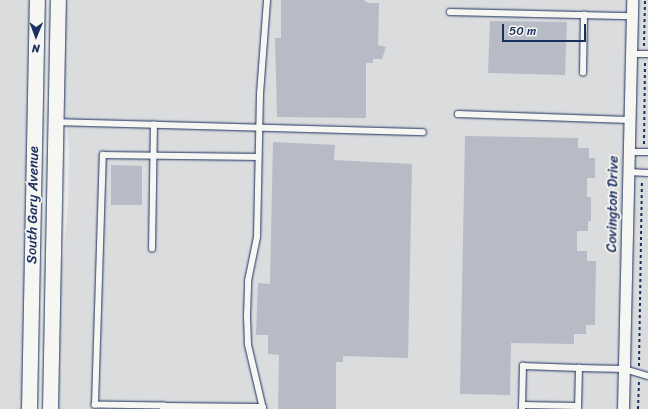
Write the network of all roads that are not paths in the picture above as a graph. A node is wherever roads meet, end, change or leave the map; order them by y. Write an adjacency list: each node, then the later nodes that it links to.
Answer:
1 (37, 0): 32 (main road, South Gary Avenue)
2 (58, 0): 13 (main road, South Gary Avenue)
3 (267, 0): 15 (lane)
4 (632, 0): 7 (street, Covington Drive)
5 (450, 12): 6 (lane)
6 (584, 15): 7 (lane); 10 (lane)
7 (632, 16): 8 (street, Covington Drive)
8 (631, 54): 9 (lane); 12 (street, Covington Drive)
9 (646, 54)
10 (583, 72)
11 (458, 114): 12 (lane)
12 (629, 120): 17 (street, Covington Drive)
13 (56, 122): 14 (lane); 33 (main road, South Gary Avenue)
14 (154, 125): 15 (lane); 20 (lane)
15 (259, 127): 16 (lane); 19 (lane)
16 (423, 132)
17 (629, 152): 18 (lane); 21 (street, Covington Drive)
18 (646, 152)
19 (258, 157): 20 (lane); 30 (lane)
20 (153, 158): 23 (lane); 27 (lane)
21 (628, 172): 22 (lane); 25 (street, Covington Drive)
22 (645, 173)
23 (152, 249)
24 (579, 368): 25 (lane); 28 (lane); 31 (lane)
25 (624, 369): 26 (lane); 34 (street, Covington Drive)
26 (648, 376)
27 (95, 407): 29 (lane)
28 (522, 407): 31 (lane)
29 (164, 408): 30 (lane)
30 (263, 408)
31 (578, 408)
32 (29, 409)
33 (50, 409)
34 (623, 409)

